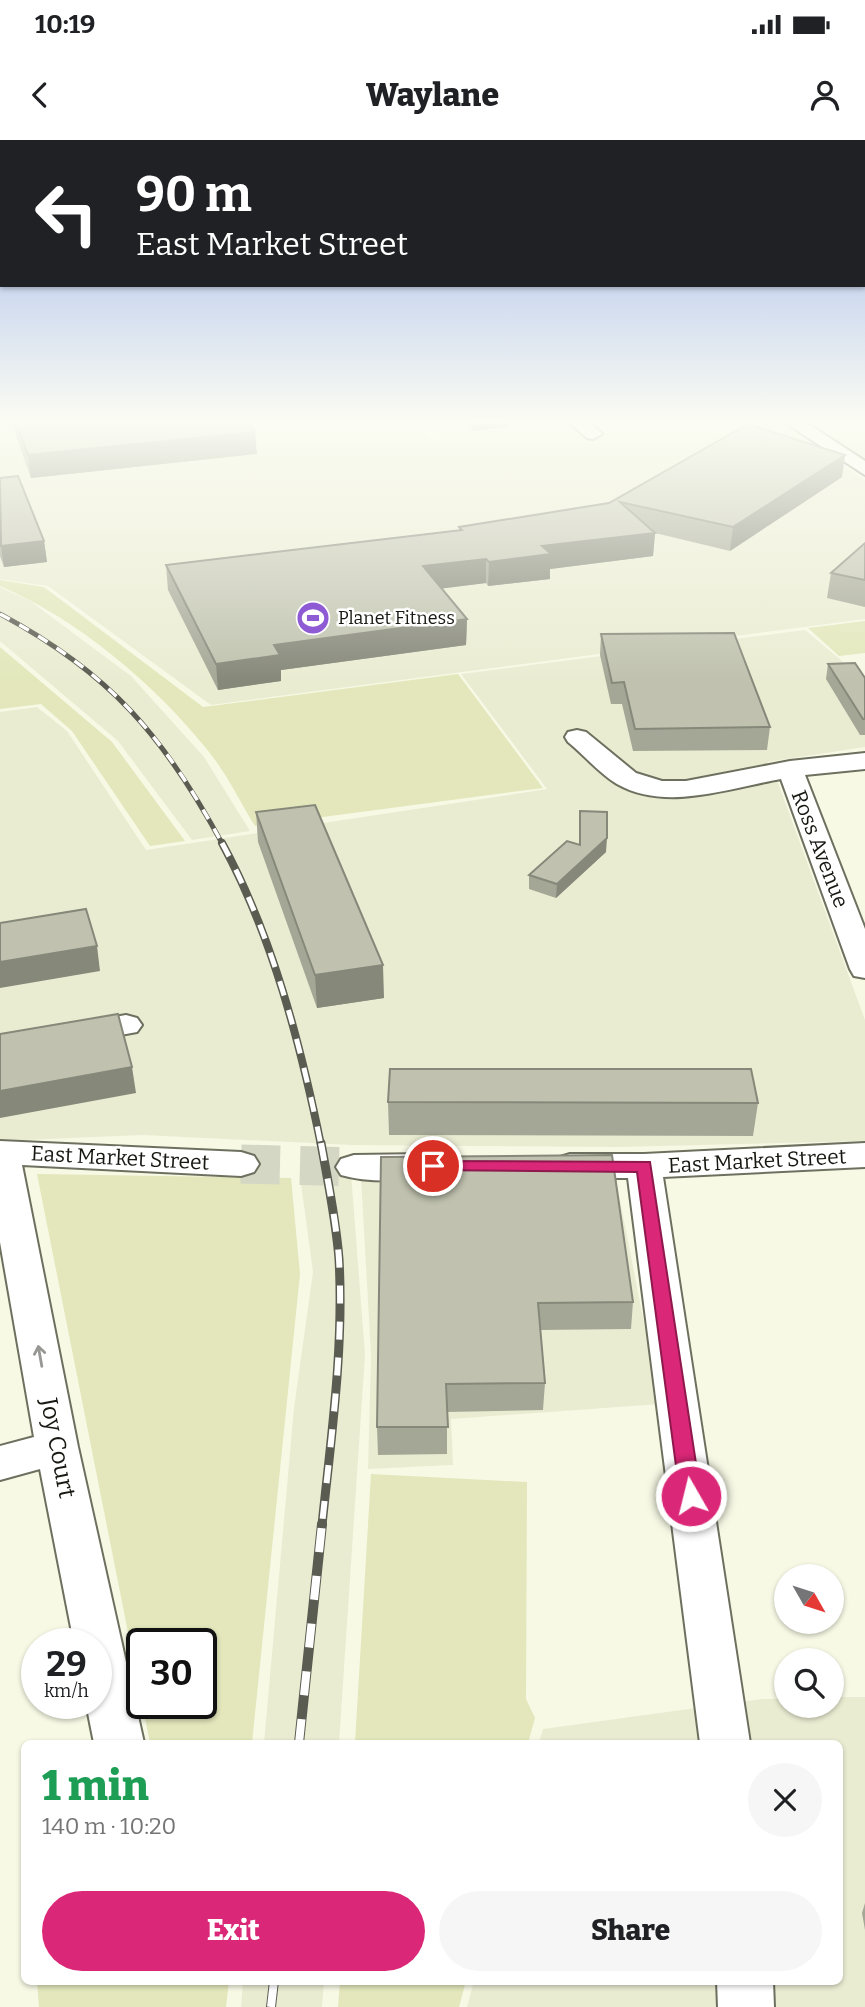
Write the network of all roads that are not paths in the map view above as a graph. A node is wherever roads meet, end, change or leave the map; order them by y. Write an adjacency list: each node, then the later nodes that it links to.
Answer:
1 (577, 737): 3 (street)
2 (865, 761): 3 (street)
3 (790, 769): 4 (street, Ross Avenue)
4 (865, 969)
5 (127, 1025): 6 (street)
6 (0, 1047)
7 (1, 1152): 9 (street, East Market Street); 14 (street, Joy Court, one-way to 7)
8 (865, 1155): 12 (street, East Market Street)
9 (241, 1164)
10 (451, 1166): 13 (street)
11 (534, 1166): 12 (street, East Market Street)
12 (644, 1166): 17 (street)
13 (354, 1167)
14 (57, 1447): 15 (street); 16 (street, Joy Court)
15 (0, 1463)
16 (118, 1740)
17 (725, 1740)
18 (744, 1985): 19 (street)
19 (747, 2007)

